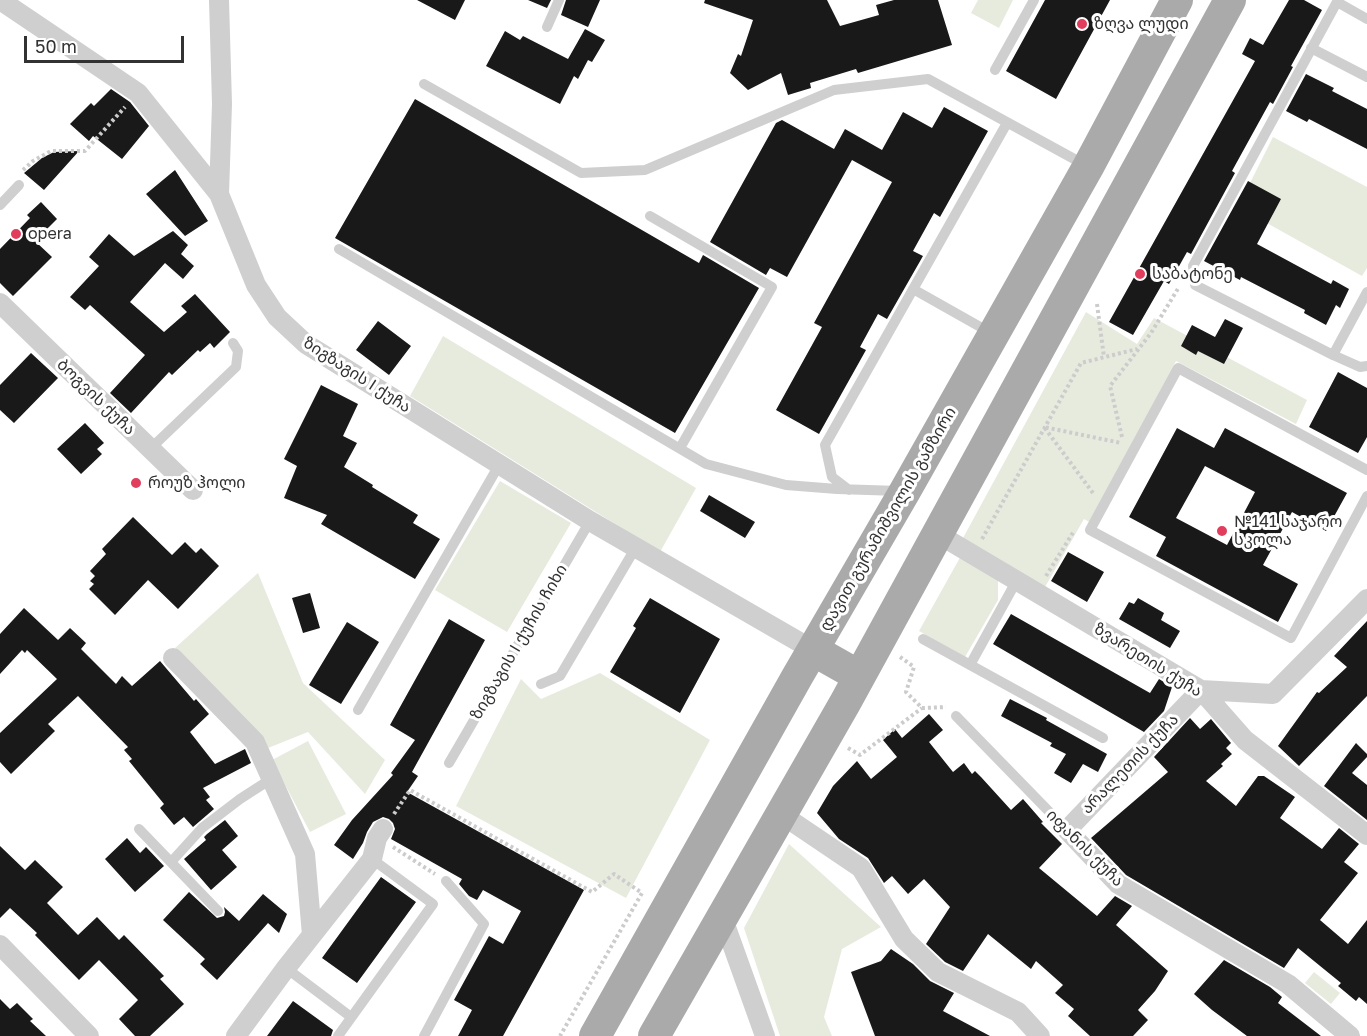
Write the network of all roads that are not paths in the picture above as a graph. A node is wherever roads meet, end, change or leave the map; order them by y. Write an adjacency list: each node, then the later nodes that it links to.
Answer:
1 (0, 0): 17 (street, ზიგზაგის I ქუჩა)
2 (219, 0): 17 (street)
3 (559, 0): 9 (lane)
4 (1034, 0): 11 (lane)
5 (1177, 0): 15 (main road, დავით გურამიშვილის გამზირი)
6 (1230, 0): 37 (main road)
7 (1337, 1): 8 (lane); 10 (lane)
8 (1367, 19)
9 (547, 27)
10 (1311, 48): 12 (lane); 26 (lane)
11 (995, 70)
12 (1367, 77)
13 (424, 84): 14 (lane)
14 (1007, 123): 15 (lane); 21 (lane)
15 (1088, 167): 24 (main road, დავით გურამიშვილის გამზირი)
16 (19, 185): 18 (lane)
17 (219, 194): 30 (street, ზიგზაგის I ქუჩა)
18 (0, 205)
19 (650, 216): 28 (lane)
20 (339, 249): 28 (lane)
21 (913, 289): 24 (lane); 33 (lane)
22 (1367, 292): 26 (lane)
23 (0, 303): 29 (street, ბოგვის ქუჩა)
24 (994, 335): 34 (main road, დავით გურამიშვილის გამზირი)
25 (233, 343): 29 (lane)
26 (1333, 355): 27 (lane)
27 (1367, 366)
28 (680, 448): 33 (lane)
29 (150, 449): 32 (street, ბოგვის ქუჩა)
30 (500, 465): 36 (street, ზიგზაგის I ქუჩა); 48 (lane)
31 (1367, 470): 35 (lane)
32 (192, 490)
33 (849, 490): 34 (lane)
34 (905, 491): 42 (main road, დავით გურამიშვილის გამზირი)
35 (1367, 496)
36 (590, 521): 38 (street, ზიგზაგის I ქუჩა); 51 (lane, ზიგზაგის I ქუჩის ჩიხი)
37 (938, 534): 39 (street, ზვარეთის ქუჩა); 45 (main road)
38 (636, 547): 42 (street, ზიგზაგის I ქუჩა); 46 (lane)
39 (1017, 580): 44 (lane); 47 (street, ზვარეთის ქუჩა)
40 (1367, 599): 47 (street)
41 (923, 639): 44 (lane)
42 (813, 650): 45 (main road); 72 (main road, დავით გურამიშვილის გამზირი)
43 (173, 658): 52 (street)
44 (970, 665): 50 (lane)
45 (859, 676): 53 (main road)
46 (541, 684)
47 (1201, 690): 55 (street, არალეთის ქუჩა); 57 (street, ზვარეთის ქუჩა)
48 (358, 710)
49 (956, 716): 55 (lane, იფანის ქუჩა)
50 (1103, 738)
51 (449, 763)
52 (271, 779): 59 (lane); 63 (street)
53 (781, 814): 62 (main road); 75 (street)
54 (140, 830): 59 (lane)
55 (1067, 830): 67 (street, იფანის ქუჩა)
56 (380, 833): 58 (street)
57 (1367, 835)
58 (372, 859): 63 (street); 66 (lane)
59 (172, 861): 61 (lane)
60 (446, 881): 71 (lane)
61 (218, 911)
62 (722, 916): 73 (main road); 74 (street)
63 (312, 935): 65 (street)
64 (0, 945): 68 (street)
65 (286, 968): 66 (lane); 69 (street)
66 (351, 1017): 70 (lane)
67 (1339, 1033)
68 (89, 1036)
69 (236, 1036)
70 (338, 1036)
71 (424, 1036)
72 (595, 1036)
73 (654, 1036)
74 (765, 1036)
75 (1040, 1036)

